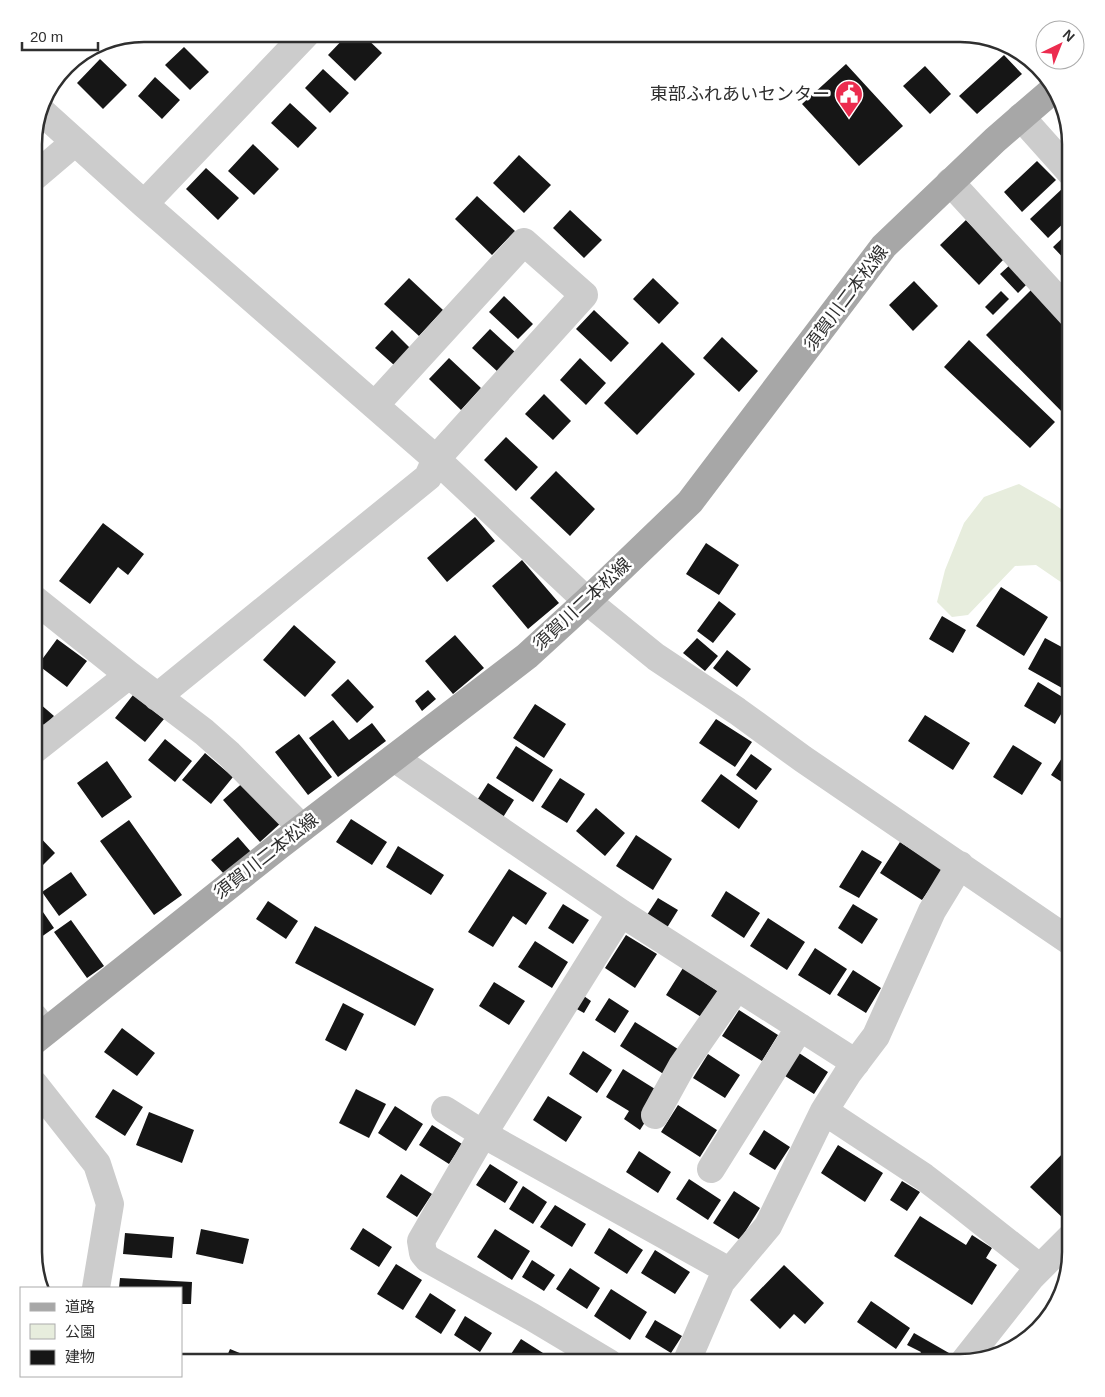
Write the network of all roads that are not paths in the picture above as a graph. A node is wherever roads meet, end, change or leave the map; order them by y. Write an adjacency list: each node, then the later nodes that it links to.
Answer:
1 (298, 42): 9 (street)
2 (1049, 94): 4 (main road, 須賀川二本松線)
3 (47, 116): 5 (street)
4 (1021, 117): 6 (street); 8 (main road, 須賀川二本松線)
5 (74, 142): 7 (street); 9 (street)
6 (1062, 163)
7 (43, 169)
8 (950, 182): 10 (street); 13 (main road, 須賀川二本松線)
9 (144, 204): 11 (street)
10 (1062, 304)
11 (375, 405): 12 (street); 12 (street)
12 (436, 459): 13 (street); 16 (street)
13 (587, 601): 18 (main road, 須賀川二本松線); 20 (street)
14 (43, 606): 15 (street)
15 (128, 675): 16 (street); 17 (street)
16 (156, 697): 19 (street)
17 (42, 743)
18 (394, 758): 19 (main road, 須賀川二本松線); 21 (street)
19 (302, 828): 24 (main road, 須賀川二本松線)
20 (960, 865): 22 (street); 26 (street)
21 (621, 913): 23 (street); 31 (street)
22 (1062, 936)
23 (736, 987): 25 (street); 30 (street)
24 (42, 1027)
25 (800, 1027): 26 (street); 32 (street)
26 (856, 1063): 29 (street)
27 (42, 1094): 36 (street)
28 (445, 1110): 31 (street)
29 (824, 1111): 34 (street); 35 (street)
30 (655, 1115)
31 (483, 1134): 35 (street); 37 (street)
32 (711, 1169)
33 (1062, 1246): 34 (street)
34 (1040, 1268): 39 (street)
35 (729, 1271): 38 (street)
36 (96, 1287)
37 (594, 1354)
38 (690, 1354)
39 (970, 1354)

